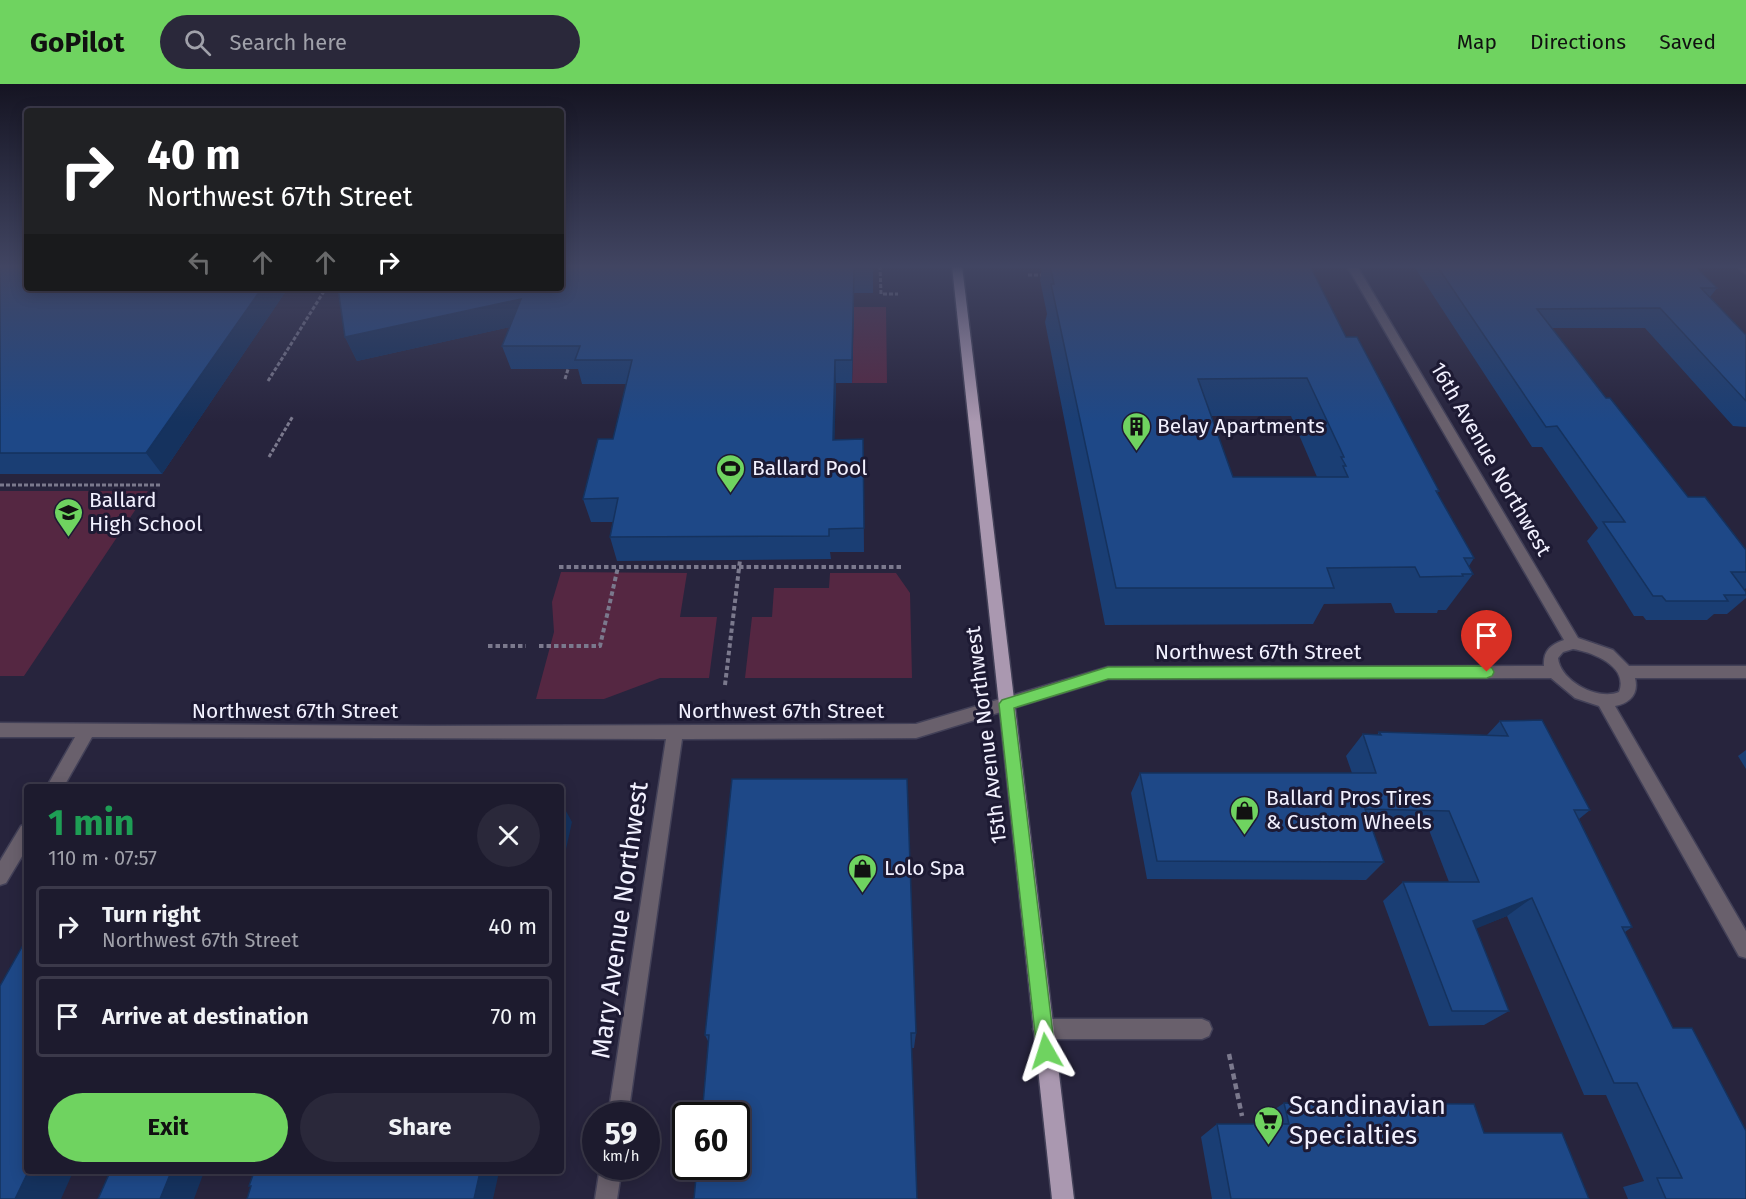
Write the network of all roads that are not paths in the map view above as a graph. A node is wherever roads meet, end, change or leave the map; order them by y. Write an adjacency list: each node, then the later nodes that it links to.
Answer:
1 (963, 318): 8 (main road, 15th Avenue Northwest)
2 (1382, 318): 3 (street, 16th Avenue Northwest)
3 (1572, 643): 4 (street); 5 (street)
4 (1554, 672): 7 (street); 8 (street, Northwest 67th Street)
5 (1625, 672): 6 (street); 7 (street)
6 (1746, 672)
7 (1604, 701): 15 (street)
8 (1007, 704): 11 (street, Northwest 67th Street); 16 (main road, 15th Avenue Northwest)
9 (0, 730): 10 (street, Northwest 67th Street)
10 (87, 731): 11 (street, Northwest 67th Street); 12 (street)
11 (675, 732): 18 (street, Mary Avenue Northwest)
12 (56, 784)
13 (24, 837): 14 (street)
14 (0, 877)
15 (1746, 949)
16 (1043, 1029): 17 (street); 21 (main road, 15th Avenue Northwest)
17 (1202, 1029)
18 (620, 1102)
19 (609, 1180): 20 (street)
20 (606, 1199)
21 (1063, 1199)

